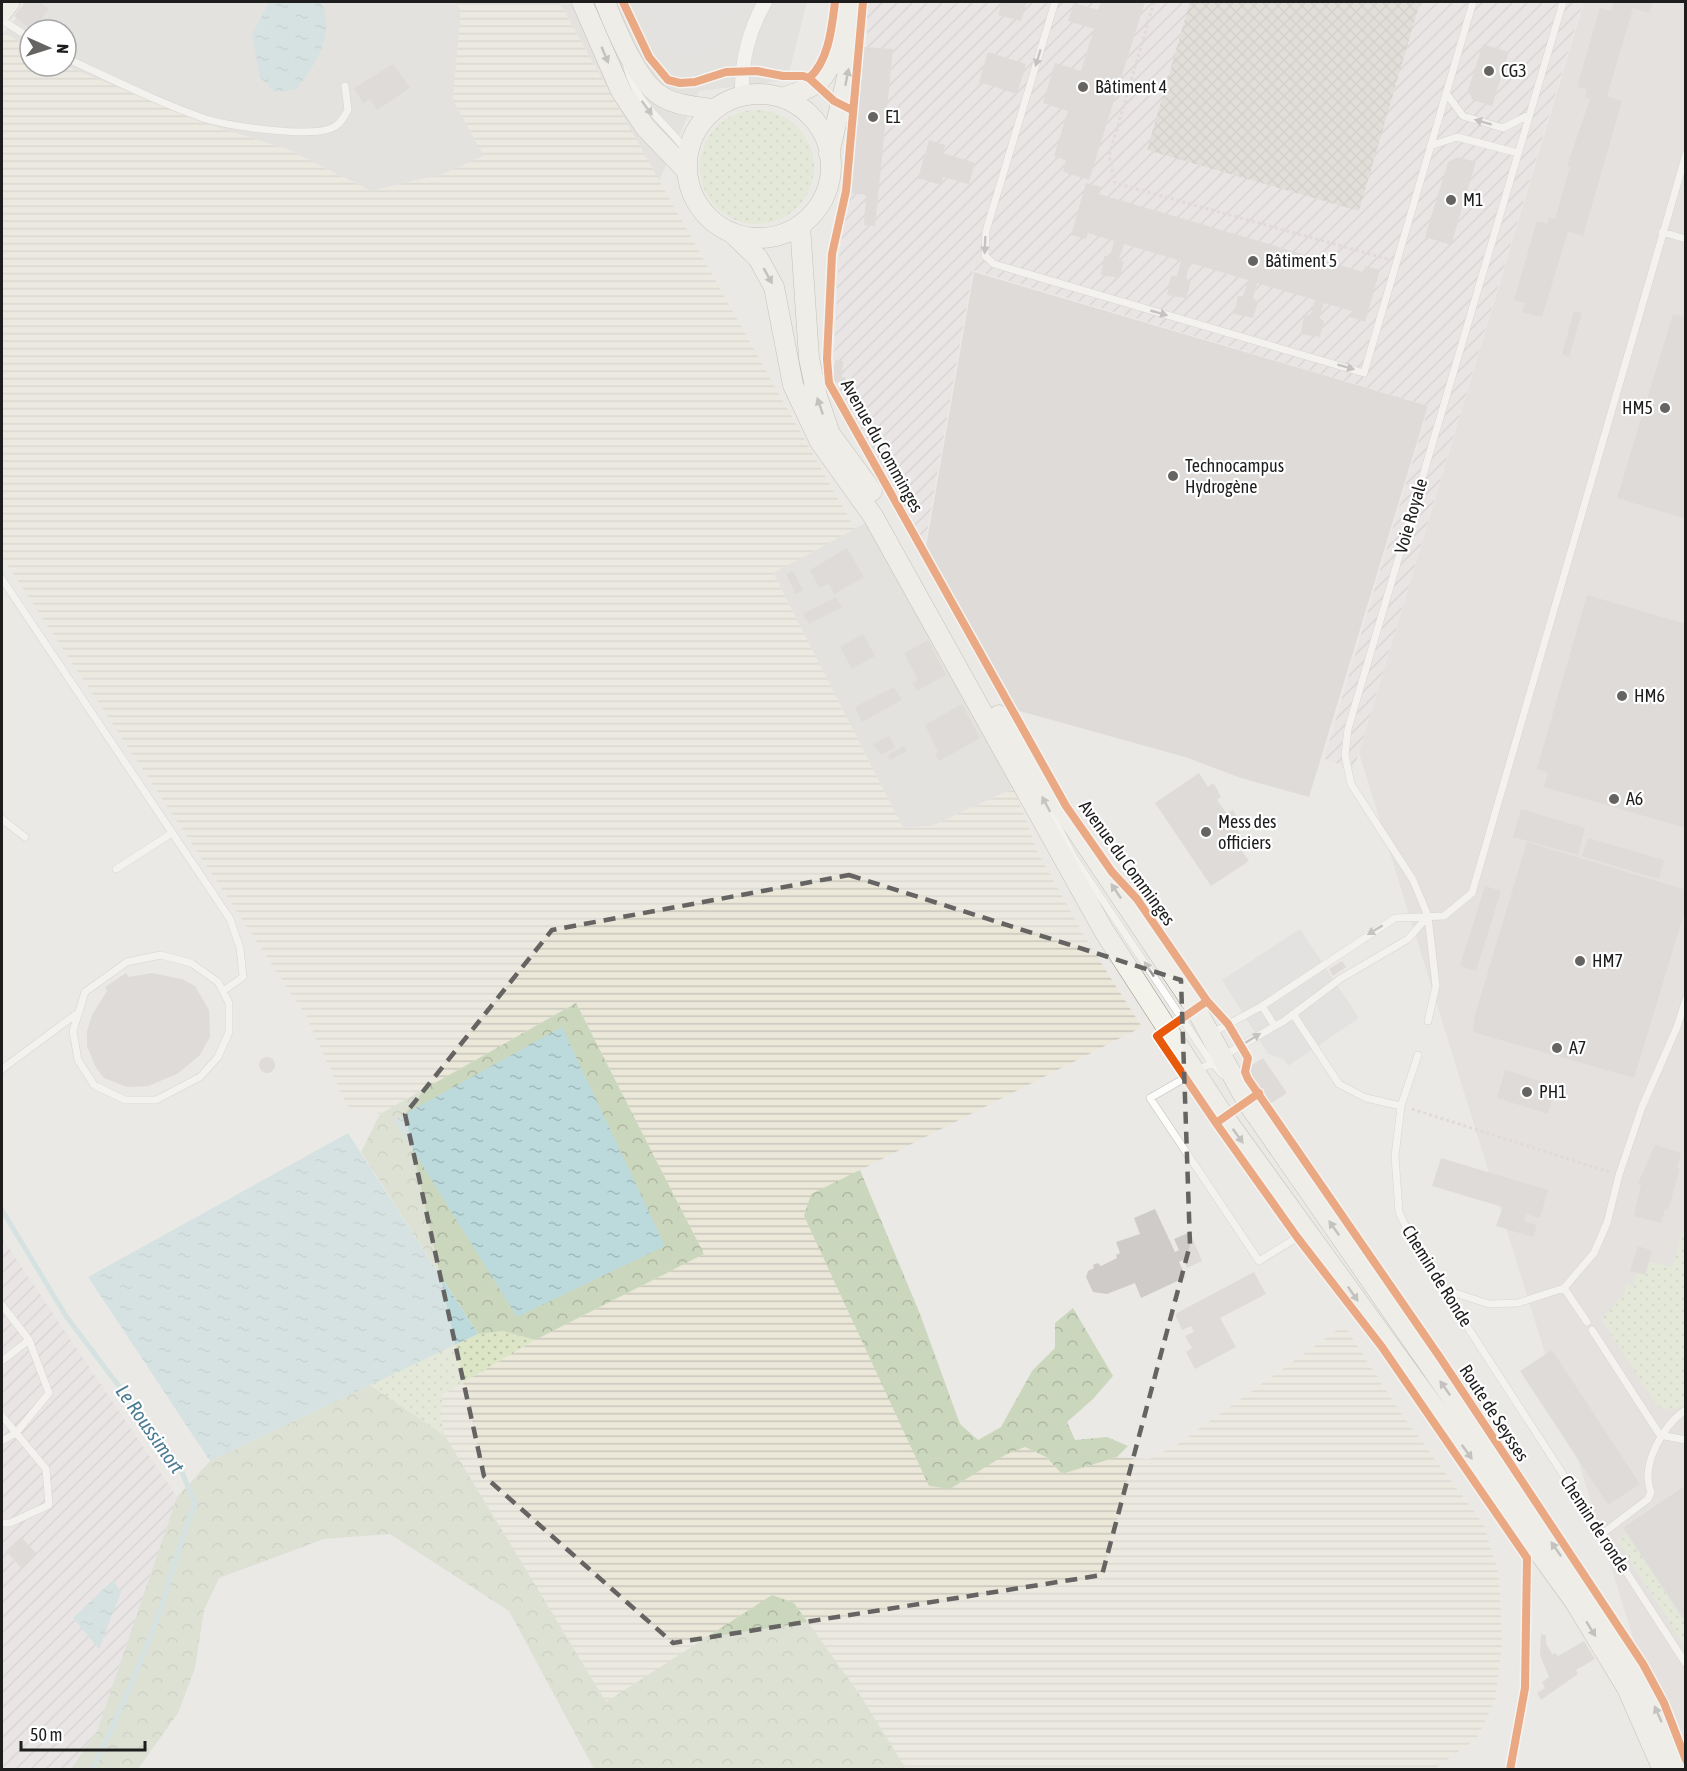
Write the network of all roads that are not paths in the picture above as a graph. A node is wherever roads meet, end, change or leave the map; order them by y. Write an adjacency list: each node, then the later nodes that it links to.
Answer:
1 (10, 2): 10 (main road)
2 (582, 2): 25 (main road, one-way to 25)
3 (605, 2): 13 (main road)
4 (765, 2): 17 (street)
5 (842, 2): 18 (main road)
6 (856, 2): 23 (main road, one-way to 6)
7 (1055, 2): 21 (lane, one-way to 21)
8 (1473, 2): 16 (lane)
9 (1563, 2): 20 (lane, Voie Royale)
10 (2, 12)
11 (2, 20): 12 (lane)
12 (18, 30)
13 (619, 35): 19 (main road); 25 (lane, one-way to 25)
14 (78, 63): 15 (lane)
15 (345, 86)
16 (1446, 93): 20 (lane, one-way to 16); 21 (lane)
17 (742, 96): 18 (main road); 19 (main road)
18 (783, 99): 23 (main road)
19 (715, 109): 25 (main road)
20 (1529, 115): 22 (lane, Voie Royale)
21 (1430, 146): 22 (lane)
22 (1518, 153): 35 (lane, Voie Royale)
23 (829, 154): 26 (main road)
24 (1686, 154): 28 (lane)
25 (688, 162): 27 (main road)
26 (800, 225): 27 (main road); 41 (main road, Avenue du Comminges, one-way to 26)
27 (730, 232): 41 (main road, one-way to 41)
28 (1662, 232): 29 (lane); 35 (lane)
29 (1686, 240)
30 (2, 579): 32 (lane)
31 (2, 819): 33 (lane)
32 (172, 833): 34 (lane); 36 (lane)
33 (25, 837)
34 (116, 869)
35 (1428, 916): 38 (lane, one-way to 38); 40 (lane); 42 (lane, Voie Royale)
36 (223, 991): 39 (lane); 39 (lane)
37 (1686, 999): 51 (lane)
38 (1262, 1006): 43 (lane); 44 (lane)
39 (79, 1012): 47 (lane)
40 (1293, 1014): 43 (lane); 48 (lane)
41 (1181, 1018): 44 (main road, Route de Seysses); 46 (main road, Route de Seysses)
42 (1428, 1021)
43 (1274, 1025): 46 (lane, one-way to 43)
44 (1206, 1042): 46 (main road, Route de Seysses); 46 (lane)
45 (1418, 1055): 48 (lane, Chemin de Ronde)
46 (1209, 1063): 49 (main road, Route de Seysses, one-way to 49); 49 (lane); 68 (main road, Route de Seysses, one-way to 46)
47 (2, 1069)
48 (1401, 1106): 50 (lane, Chemin de Ronde)
49 (1307, 1230): 67 (main road, Route de Seysses, one-way to 67)
50 (1443, 1288): 51 (lane); 57 (lane, Chemin de Ronde)
51 (1564, 1288): 53 (lane)
52 (2, 1305): 55 (lane)
53 (1587, 1322)
54 (1592, 1330): 61 (lane)
55 (29, 1340): 56 (lane); 60 (lane)
56 (2, 1361)
57 (1505, 1384): 65 (lane, Chemin de ronde)
58 (1686, 1410): 61 (lane)
59 (2, 1416): 60 (lane)
60 (16, 1433): 63 (lane); 64 (lane)
61 (1660, 1435): 62 (lane); 65 (lane)
62 (1686, 1440)
63 (2, 1441)
64 (2, 1523)
65 (1602, 1534): 66 (lane, Chemin de ronde)
66 (1686, 1664)
67 (1663, 1770)
68 (1678, 1770)

